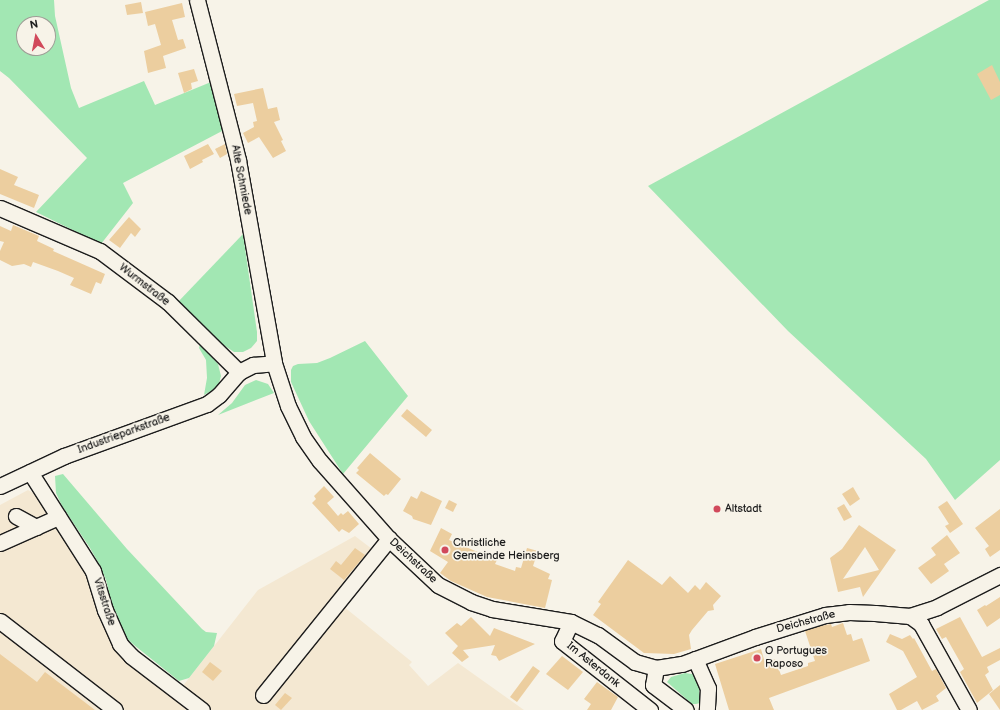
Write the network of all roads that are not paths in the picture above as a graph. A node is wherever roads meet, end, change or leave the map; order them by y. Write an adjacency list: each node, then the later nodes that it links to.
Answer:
1 (197, 0): 3 (street, Alte Schmiede)
2 (0, 208): 4 (street, Wurmstraße)
3 (274, 363): 4 (street); 10 (street, Deichstraße)
4 (239, 372): 5 (street, Industrieparkstraße)
5 (30, 472): 6 (street, Industrieparkstraße); 8 (street, Vitsstraße)
6 (0, 486)
7 (16, 516): 9 (street)
8 (58, 517): 9 (street); 22 (street, Vitsstraße)
9 (36, 527): 11 (street)
10 (389, 539): 15 (street, Deichstraße); 19 (street)
11 (0, 543)
12 (1000, 575): 13 (street, Deichstraße)
13 (910, 616): 16 (street, Deichstraße); 25 (street)
14 (0, 621): 21 (street)
15 (571, 622): 17 (street, Deichstraße); 20 (street, Im Asterdank)
16 (696, 659): 17 (street, Deichstraße); 24 (street)
17 (656, 668): 18 (street)
18 (653, 685): 20 (street, Im Asterdank); 23 (street)
19 (263, 695)
20 (641, 707)
21 (115, 710)
22 (202, 710)
23 (686, 710)
24 (707, 710)
25 (969, 710)

